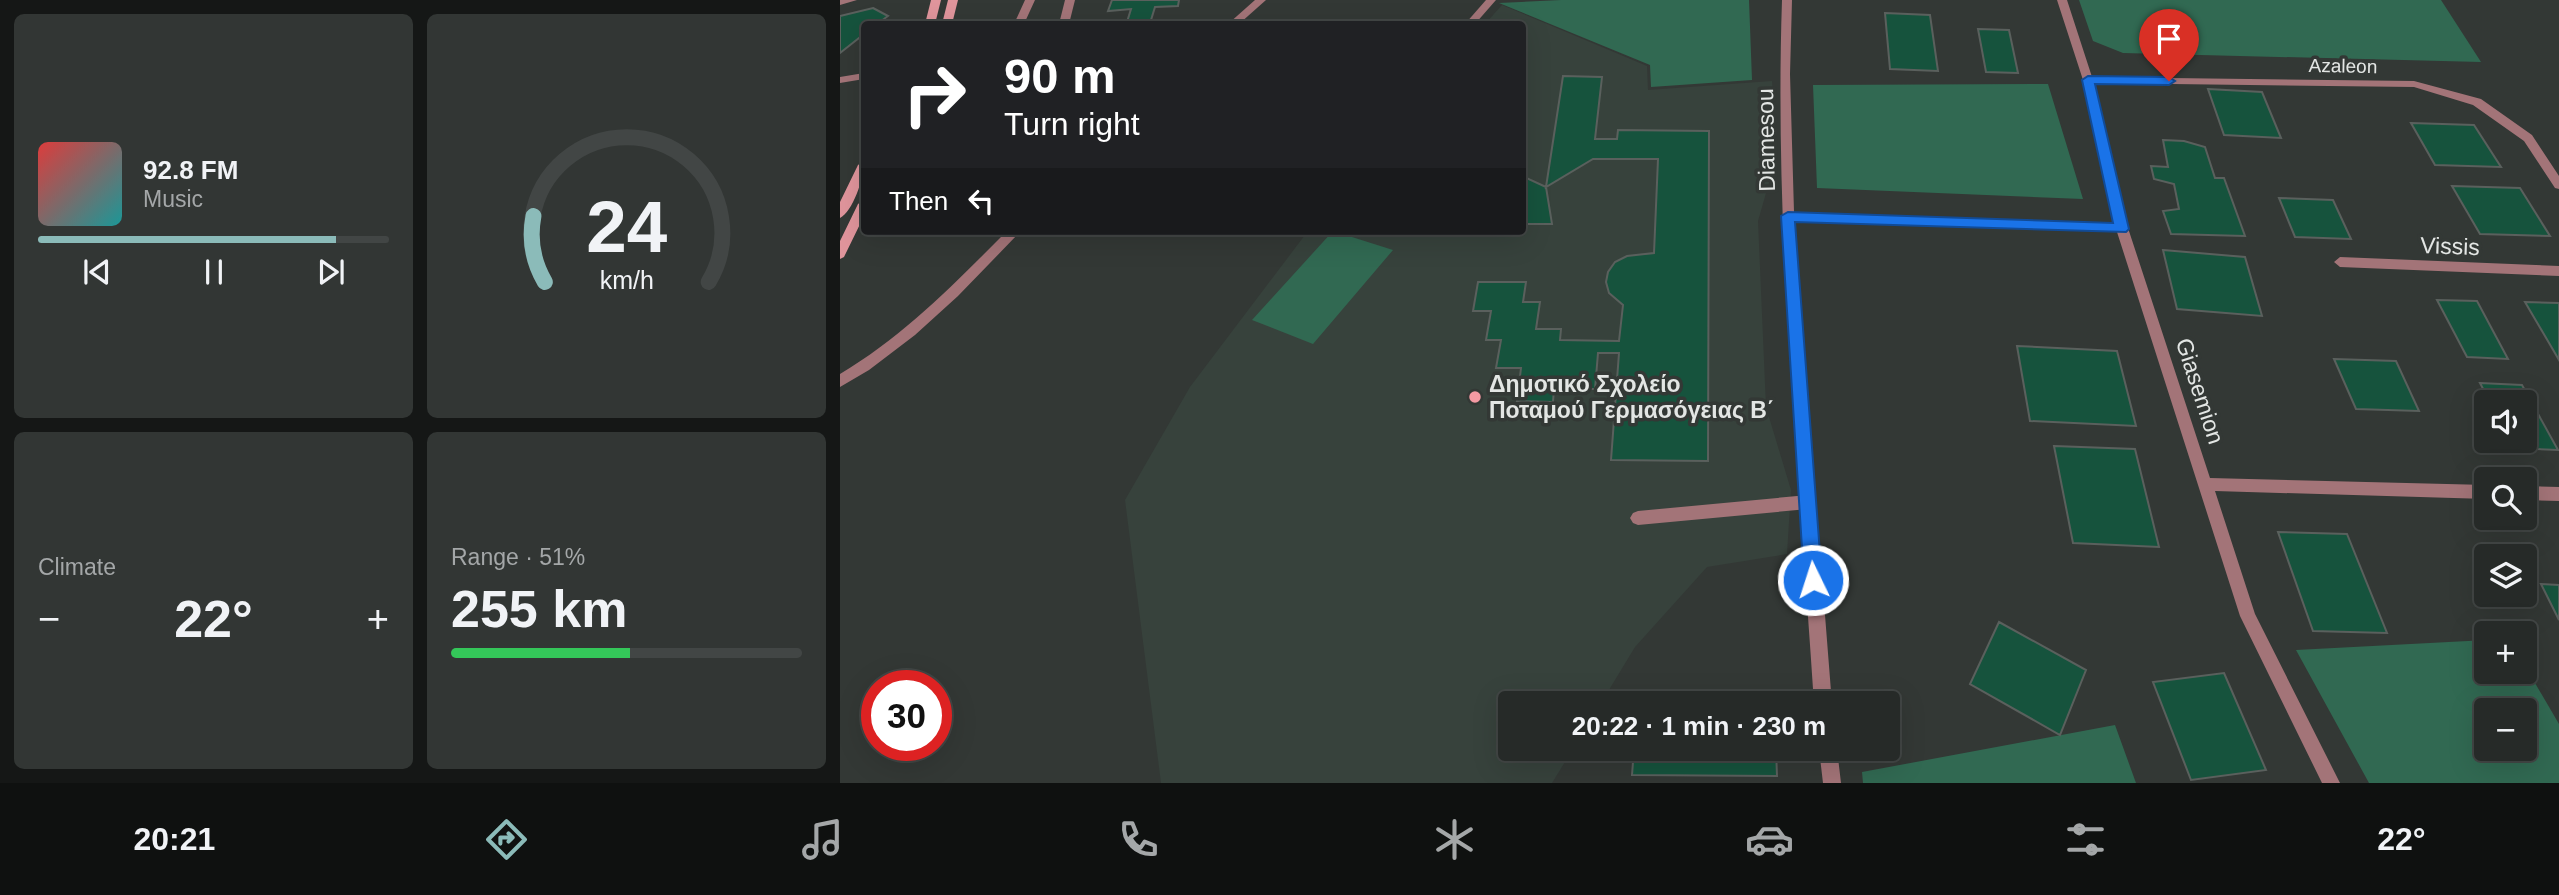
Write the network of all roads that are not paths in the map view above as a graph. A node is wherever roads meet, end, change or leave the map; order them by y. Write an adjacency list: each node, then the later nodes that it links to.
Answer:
1 (852, 0): 10 (street)
2 (933, 0): 11 (main road)
3 (953, 0): 12 (main road)
4 (1030, 0): 13 (street)
5 (1070, 0): 14 (street)
6 (1261, 0): 15 (street)
7 (1491, 0): 16 (street)
8 (1787, 0): 24 (street, Diamesou)
9 (2063, 0): 19 (street, Giasemion)
10 (840, 2)
11 (930, 21)
12 (948, 21)
13 (1020, 21)
14 (1065, 21)
15 (1236, 21)
16 (1473, 21)
17 (861, 76): 18 (street)
18 (840, 80)
19 (2088, 80): 21 (street, Azaleon); 25 (street, Giasemion)
20 (861, 171): 23 (main road)
21 (2559, 184)
22 (861, 210): 27 (main road)
23 (840, 214)
24 (1788, 216): 25 (street); 35 (street, Diamesou)
25 (2122, 229): 31 (street, Giasemion)
26 (1011, 235): 30 (street)
27 (840, 254)
28 (2340, 262): 29 (street, Vissis)
29 (2559, 271)
30 (840, 381)
31 (2207, 484): 32 (street); 40 (street, Giasemion)
32 (2474, 492)
33 (2537, 493): 34 (street)
34 (2559, 494)
35 (1808, 502): 36 (street); 37 (street, Diamesou)
36 (1637, 518)
37 (1822, 691)
38 (1829, 761): 39 (street)
39 (1832, 783)
40 (2331, 783)

